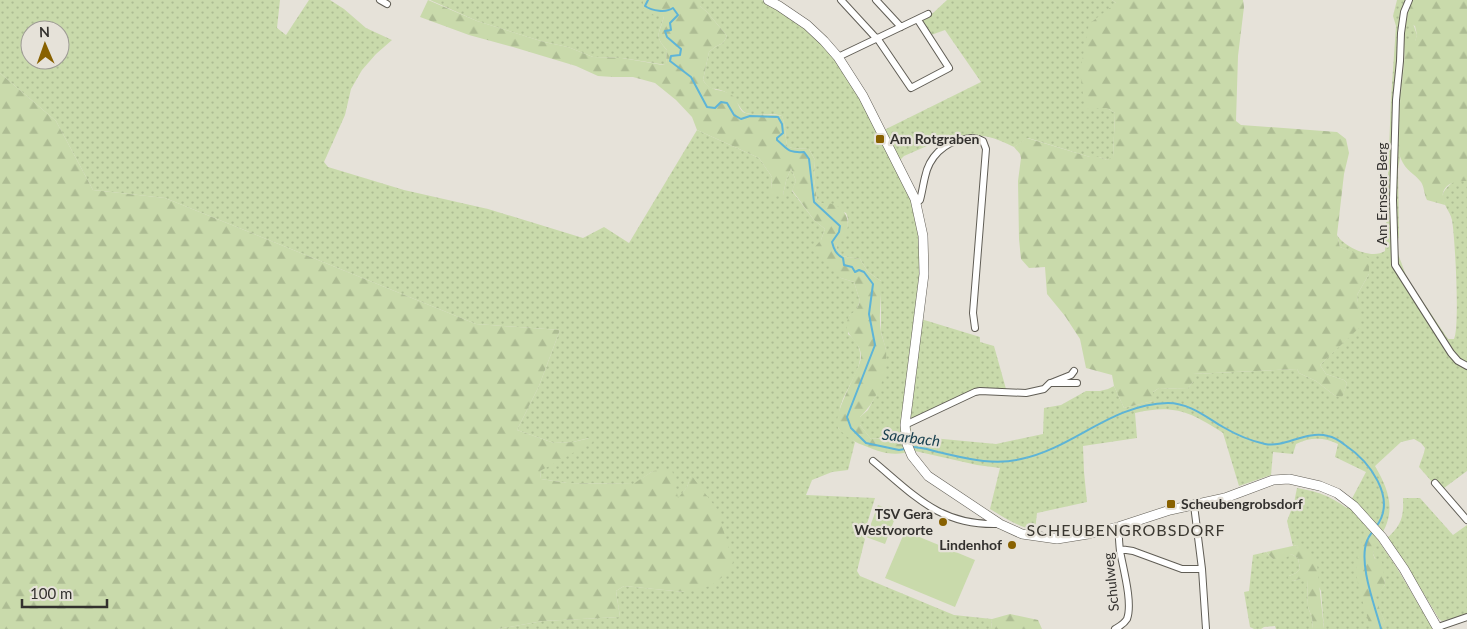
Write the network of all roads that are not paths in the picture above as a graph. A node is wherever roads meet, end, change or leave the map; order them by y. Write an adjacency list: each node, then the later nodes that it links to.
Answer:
1 (768, 0): 5 (main road)
2 (841, 0): 9 (street)
3 (876, 0): 8 (street)
4 (1409, 0): 13 (street, Am Ernseer Berg)
5 (782, 3): 10 (main road)
6 (928, 14): 7 (street)
7 (918, 20): 8 (street); 9 (street)
8 (901, 27): 9 (street)
9 (876, 38): 10 (street)
10 (838, 58): 11 (main road)
11 (916, 203): 12 (street); 17 (main road)
12 (975, 328)
13 (1467, 366)
14 (1074, 372): 16 (street)
15 (1077, 382): 16 (street)
16 (1050, 384): 17 (street)
17 (905, 425): 22 (main road)
18 (874, 461): 22 (street)
19 (1435, 482): 21 (street)
20 (1194, 505): 23 (main road); 25 (street); 27 (main road)
21 (1467, 520)
22 (1000, 524): 23 (main road)
23 (1118, 527): 24 (street, Schulweg)
24 (1120, 549): 25 (street); 28 (street, Schulweg)
25 (1202, 569): 29 (street)
26 (1467, 617): 27 (street)
27 (1438, 628)
28 (1115, 629)
29 (1206, 629)

